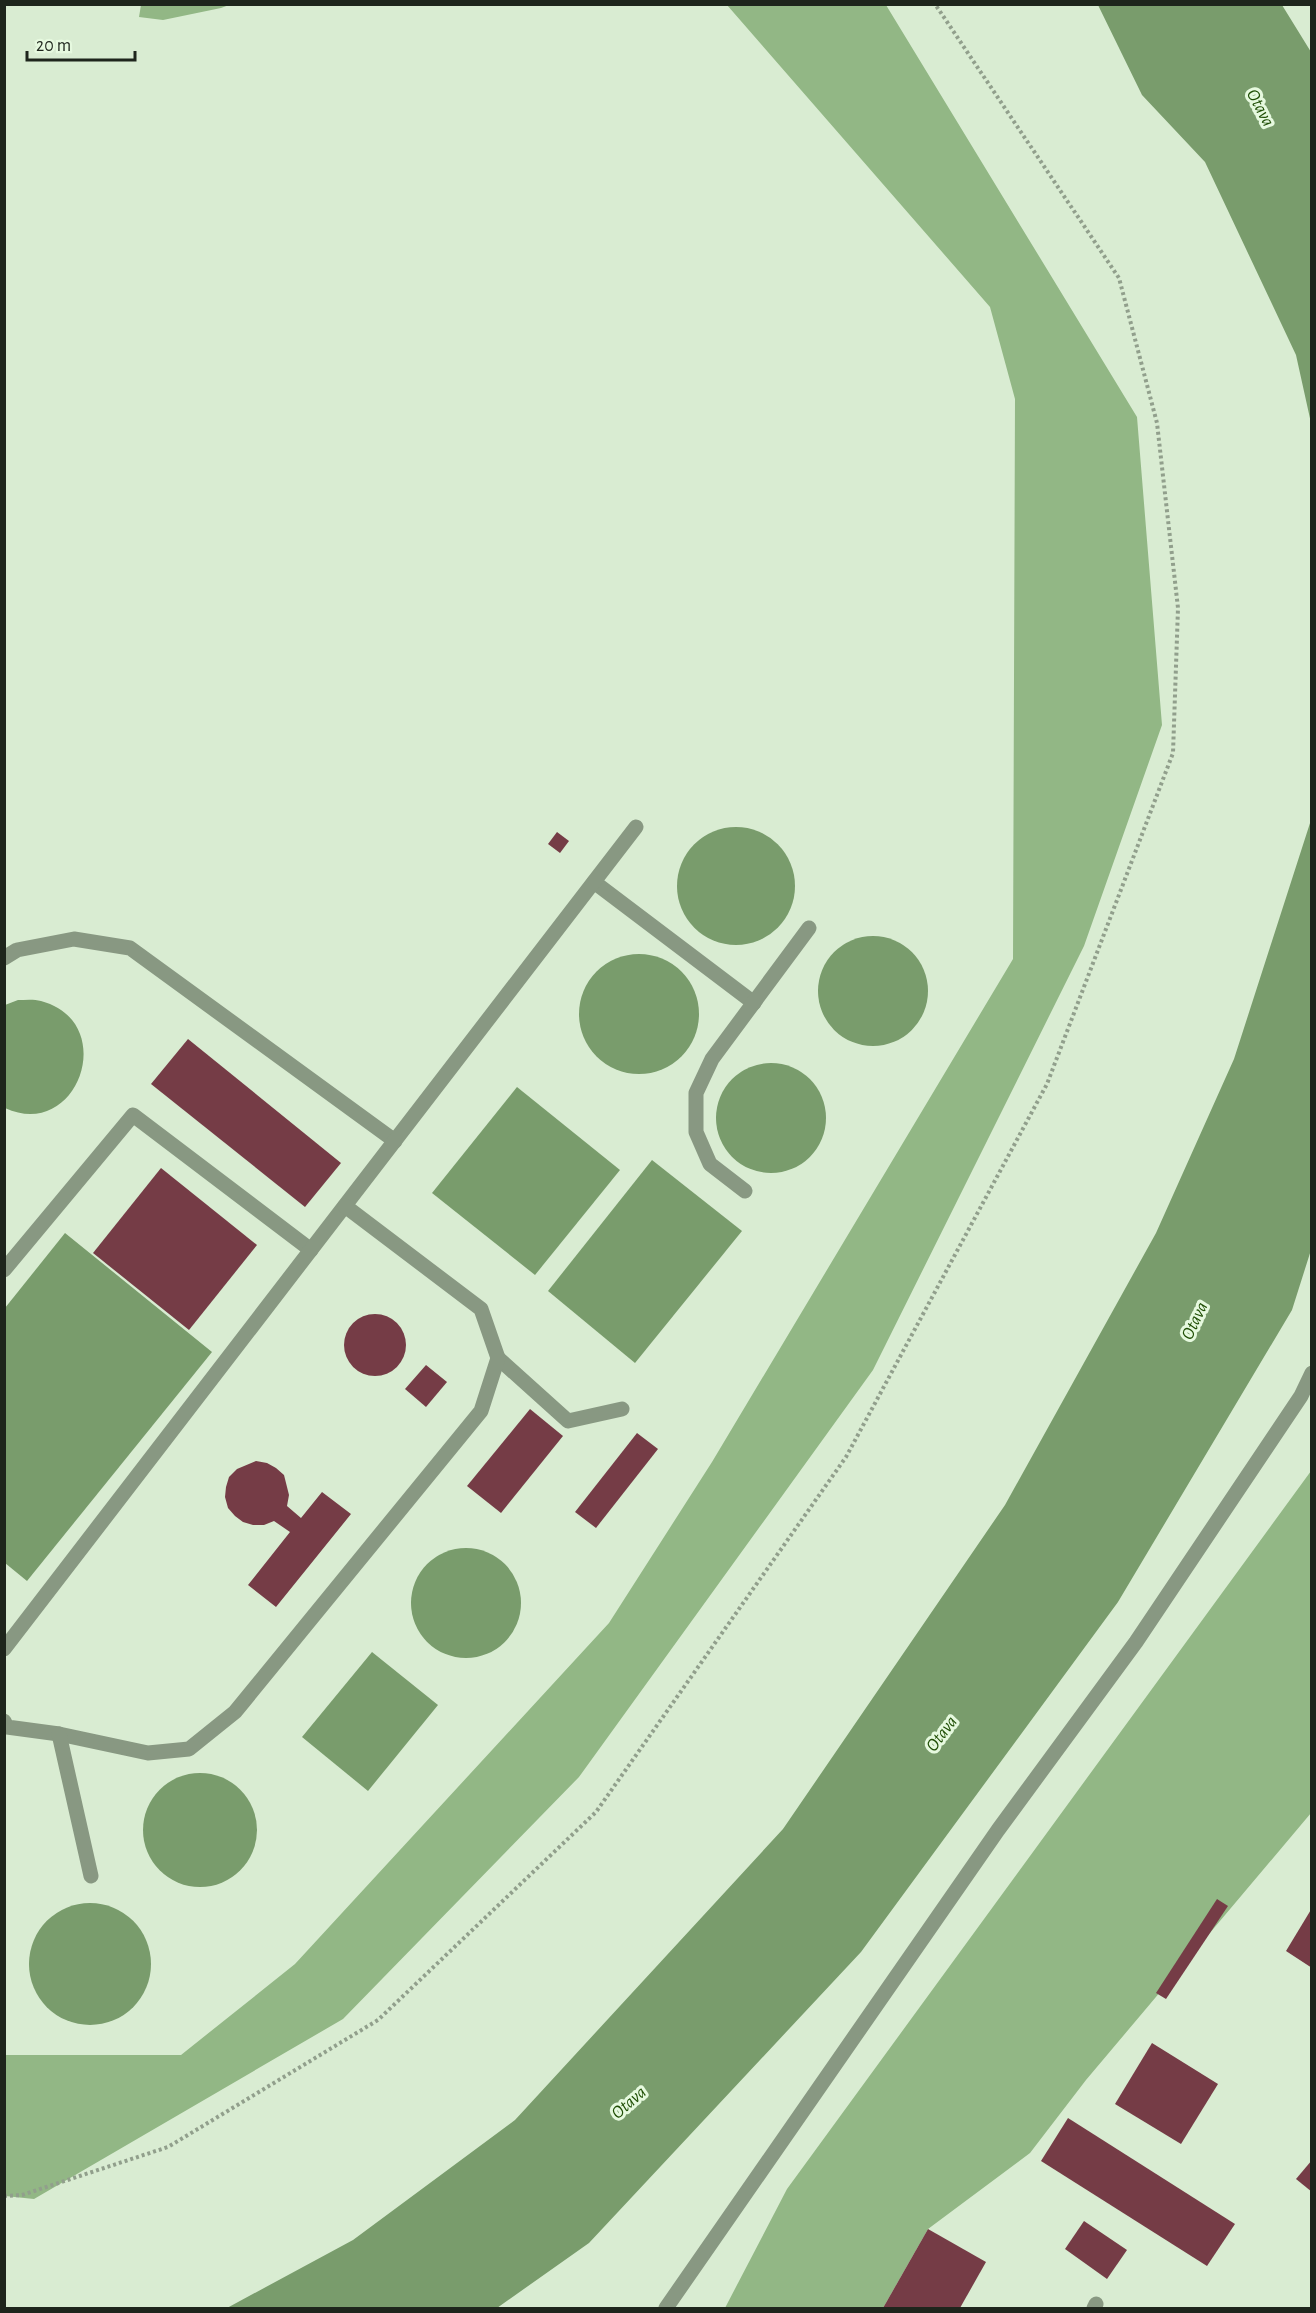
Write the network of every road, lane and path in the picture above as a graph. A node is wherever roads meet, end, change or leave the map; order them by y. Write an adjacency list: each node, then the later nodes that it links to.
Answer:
1 (935, 4): 19 (path)
2 (636, 827): 3 (lane)
3 (594, 882): 6 (lane); 7 (lane)
4 (809, 928): 6 (lane)
5 (4, 958): 7 (lane)
6 (754, 1003): 8 (lane)
7 (394, 1141): 9 (lane)
8 (745, 1191)
9 (345, 1206): 10 (lane); 12 (lane)
10 (311, 1250): 11 (lane); 15 (lane)
11 (4, 1270)
12 (498, 1358): 14 (lane); 17 (lane)
13 (1311, 1373): 20 (lane)
14 (622, 1409)
15 (7, 1640)
16 (4, 1721): 17 (lane)
17 (59, 1734): 18 (lane)
18 (91, 1876)
19 (4, 2196)
20 (666, 2308)

